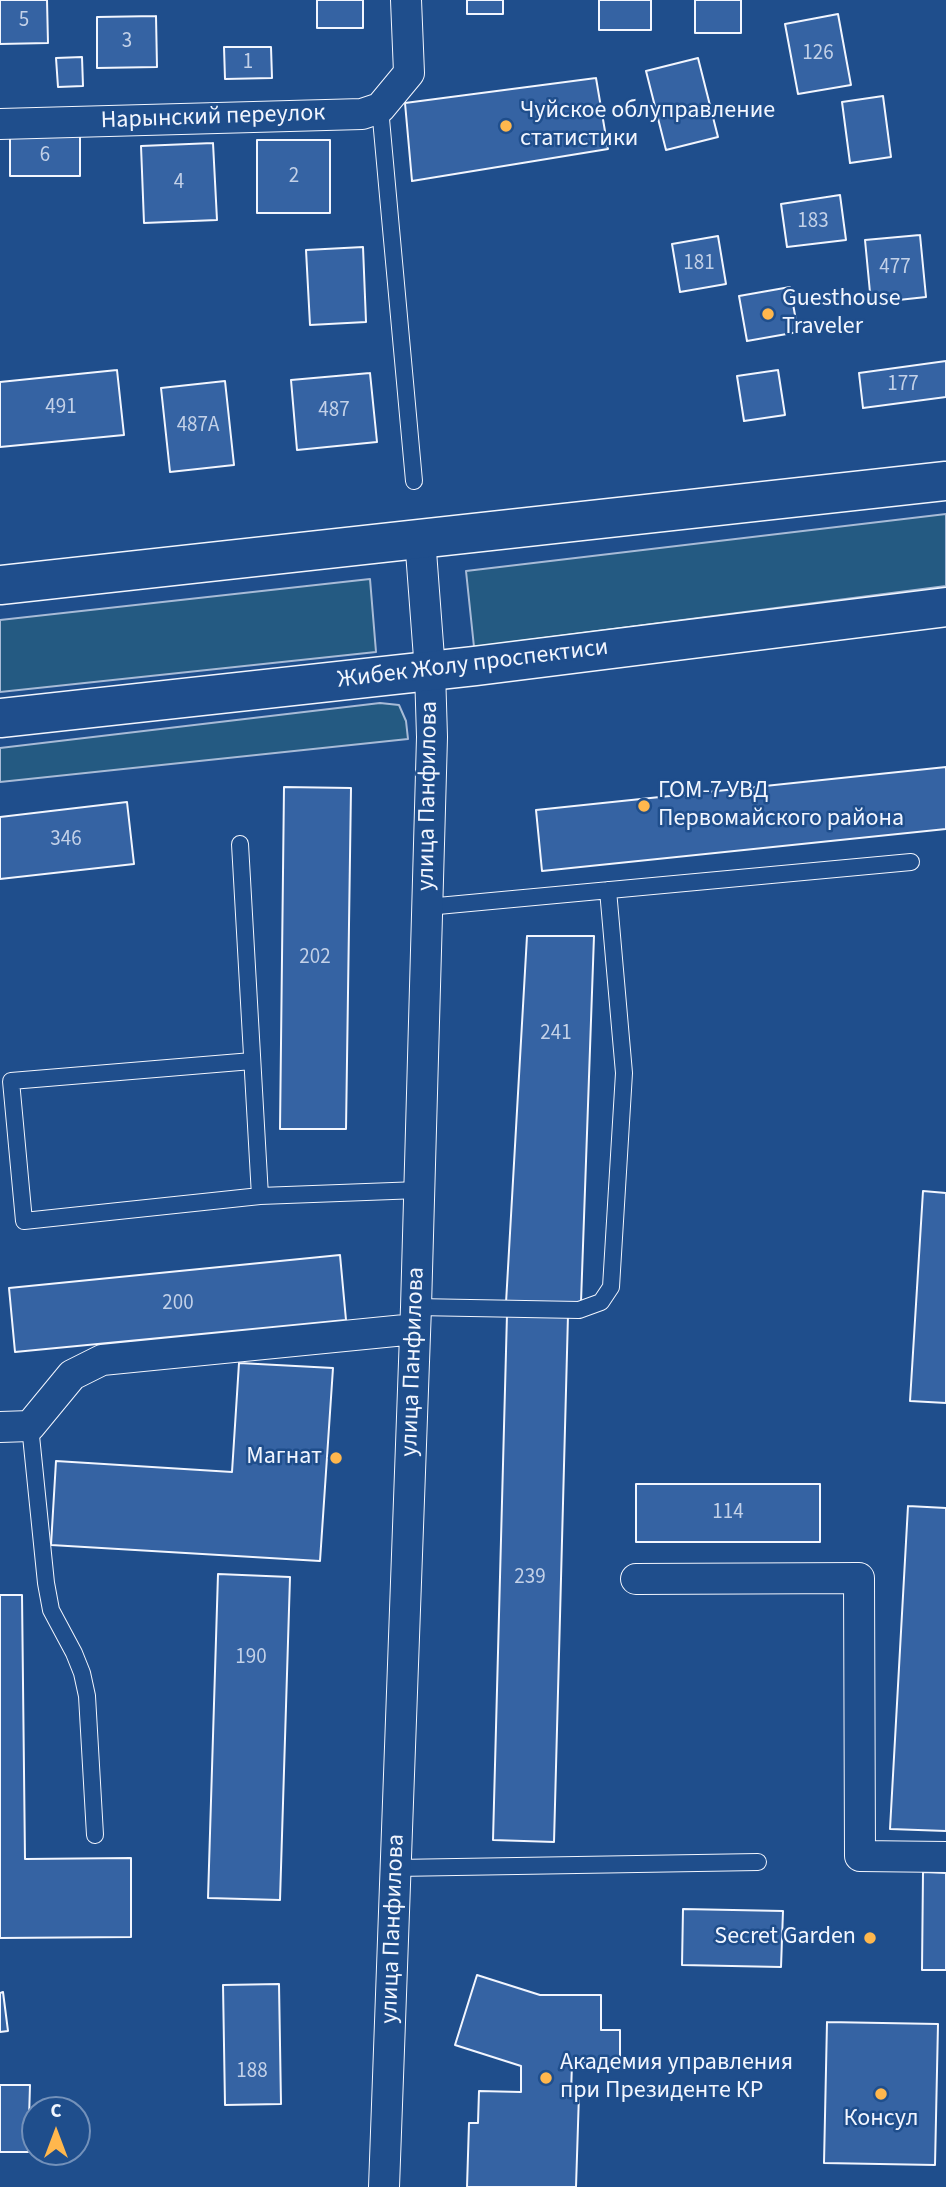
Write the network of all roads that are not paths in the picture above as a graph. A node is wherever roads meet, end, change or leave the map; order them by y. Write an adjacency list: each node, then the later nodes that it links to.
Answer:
1 (406, 0): 2 (street)
2 (380, 108): 3 (street, Нарынский переулок); 4 (lane)
3 (0, 124)
4 (414, 481)
5 (946, 481): 6 (main road)
6 (420, 538): 7 (main road); 9 (street, улица Панфилова)
7 (0, 585)
8 (946, 607): 9 (main road, Жибек Жолу проспектиси)
9 (430, 671): 10 (main road, Жибек Жолу проспектиси); 14 (street, улица Панфилова)
10 (0, 718)
11 (240, 844): 15 (lane)
12 (911, 862): 13 (lane)
13 (608, 890): 14 (lane); 18 (lane)
14 (427, 907): 16 (street, улица Панфилова)
15 (252, 1060): 17 (lane); 17 (lane)
16 (419, 1190): 17 (lane); 18 (street, улица Панфилова)
17 (260, 1196)
18 (415, 1318): 19 (street); 25 (street, улица Панфилова)
19 (30, 1426): 20 (street); 22 (lane)
20 (0, 1427)
21 (636, 1579): 23 (street)
22 (94, 1835)
23 (946, 1857)
24 (758, 1862): 25 (lane)
25 (396, 1868): 26 (street, улица Панфилова)
26 (384, 2187)

